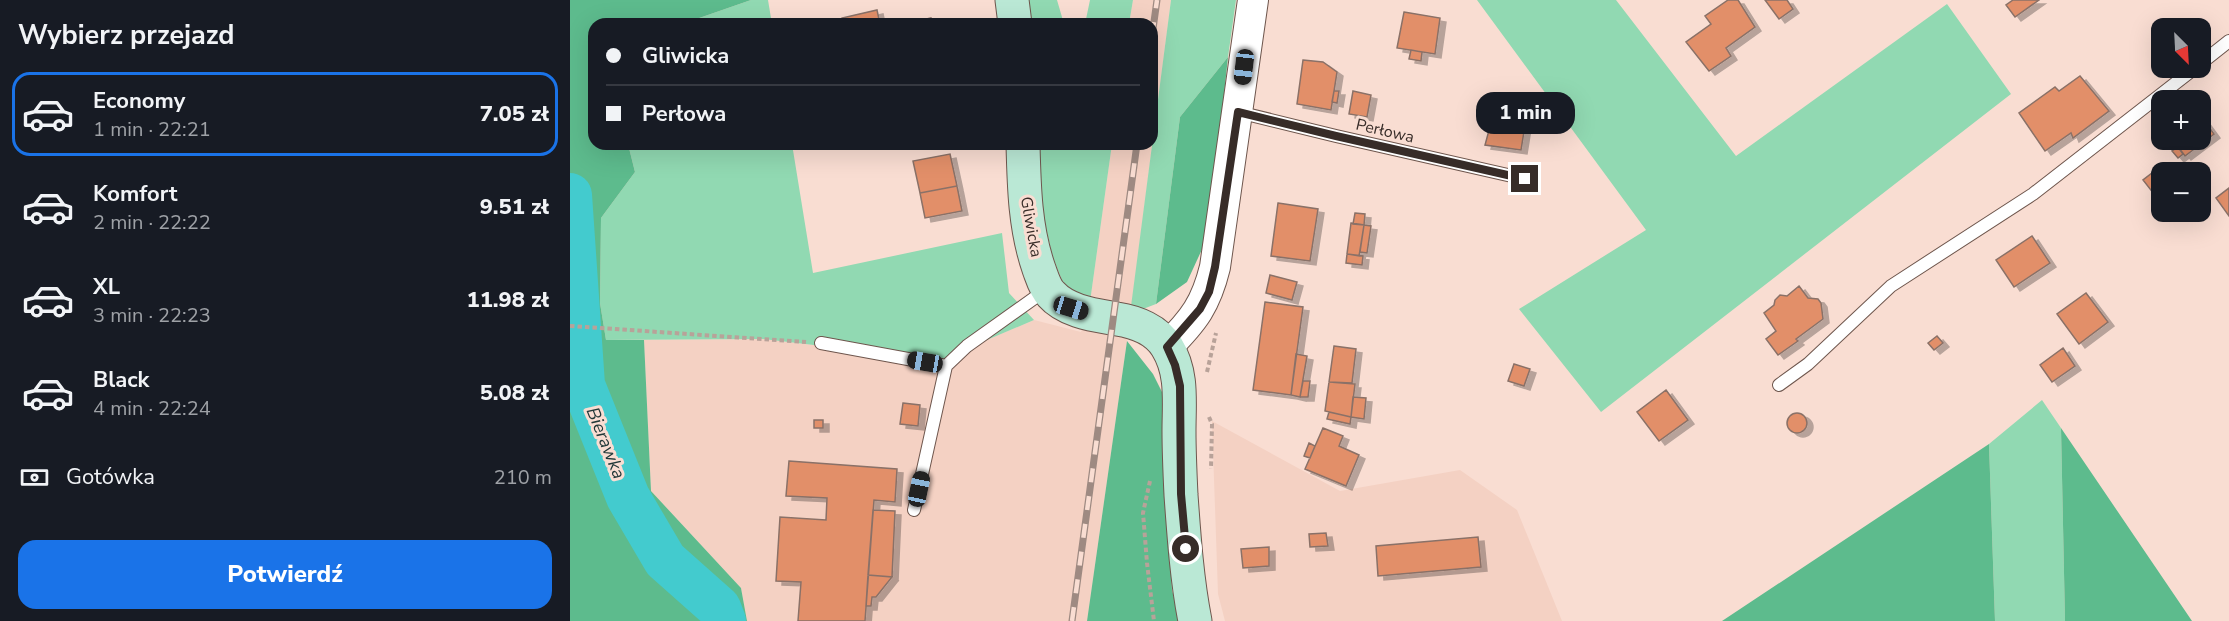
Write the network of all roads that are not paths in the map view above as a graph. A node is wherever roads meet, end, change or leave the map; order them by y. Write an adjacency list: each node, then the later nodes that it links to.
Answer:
1 (1012, 0): 3 (main road)
2 (1252, 0): 7 (street)
3 (1014, 18)
4 (2229, 41): 5 (lane)
5 (2211, 55)
6 (2182, 78): 14 (lane)
7 (1238, 112): 9 (lane, Perłowa); 12 (street)
8 (1023, 150): 10 (main road, Gliwicka)
9 (1525, 179)
10 (1047, 289): 12 (main road); 13 (lane)
11 (821, 343): 13 (lane)
12 (1167, 347): 16 (main road)
13 (946, 366): 15 (lane)
14 (1779, 385)
15 (915, 510)
16 (1196, 621)

